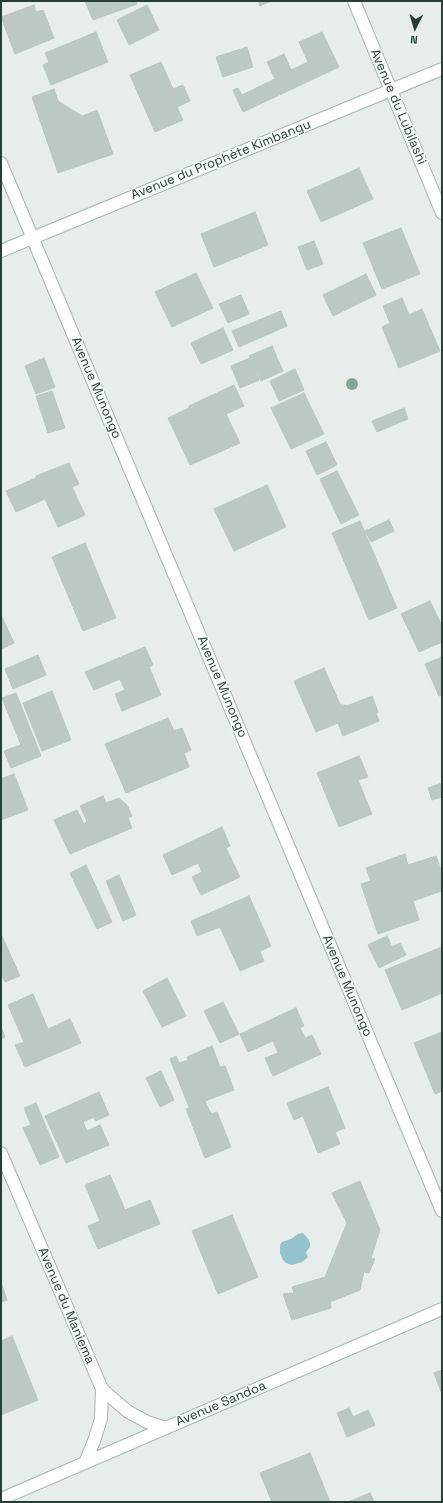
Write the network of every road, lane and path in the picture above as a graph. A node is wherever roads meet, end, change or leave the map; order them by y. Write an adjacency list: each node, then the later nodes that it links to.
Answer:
1 (354, 1): 3 (street, Avenue du Lubilashi)
2 (442, 69): 3 (street, Avenue du Prophète Kimbangu)
3 (391, 90): 5 (street, Avenue du Lubilashi); 6 (street, Avenue du Prophète Kimbangu)
4 (1, 163): 6 (street, Avenue Munongo)
5 (442, 213)
6 (32, 238): 7 (street, Avenue du Prophète Kimbangu); 9 (street, Avenue Munongo)
7 (1, 251)
8 (1, 1153): 11 (street, Avenue du Maniema)
9 (442, 1211)
10 (441, 1307): 12 (street, Avenue Sandoa)
11 (102, 1389): 12 (street); 13 (street, Avenue du Maniema)
12 (166, 1428): 13 (street, Avenue Sandoa)
13 (84, 1463): 14 (street, Avenue Sandoa)
14 (1, 1499)

